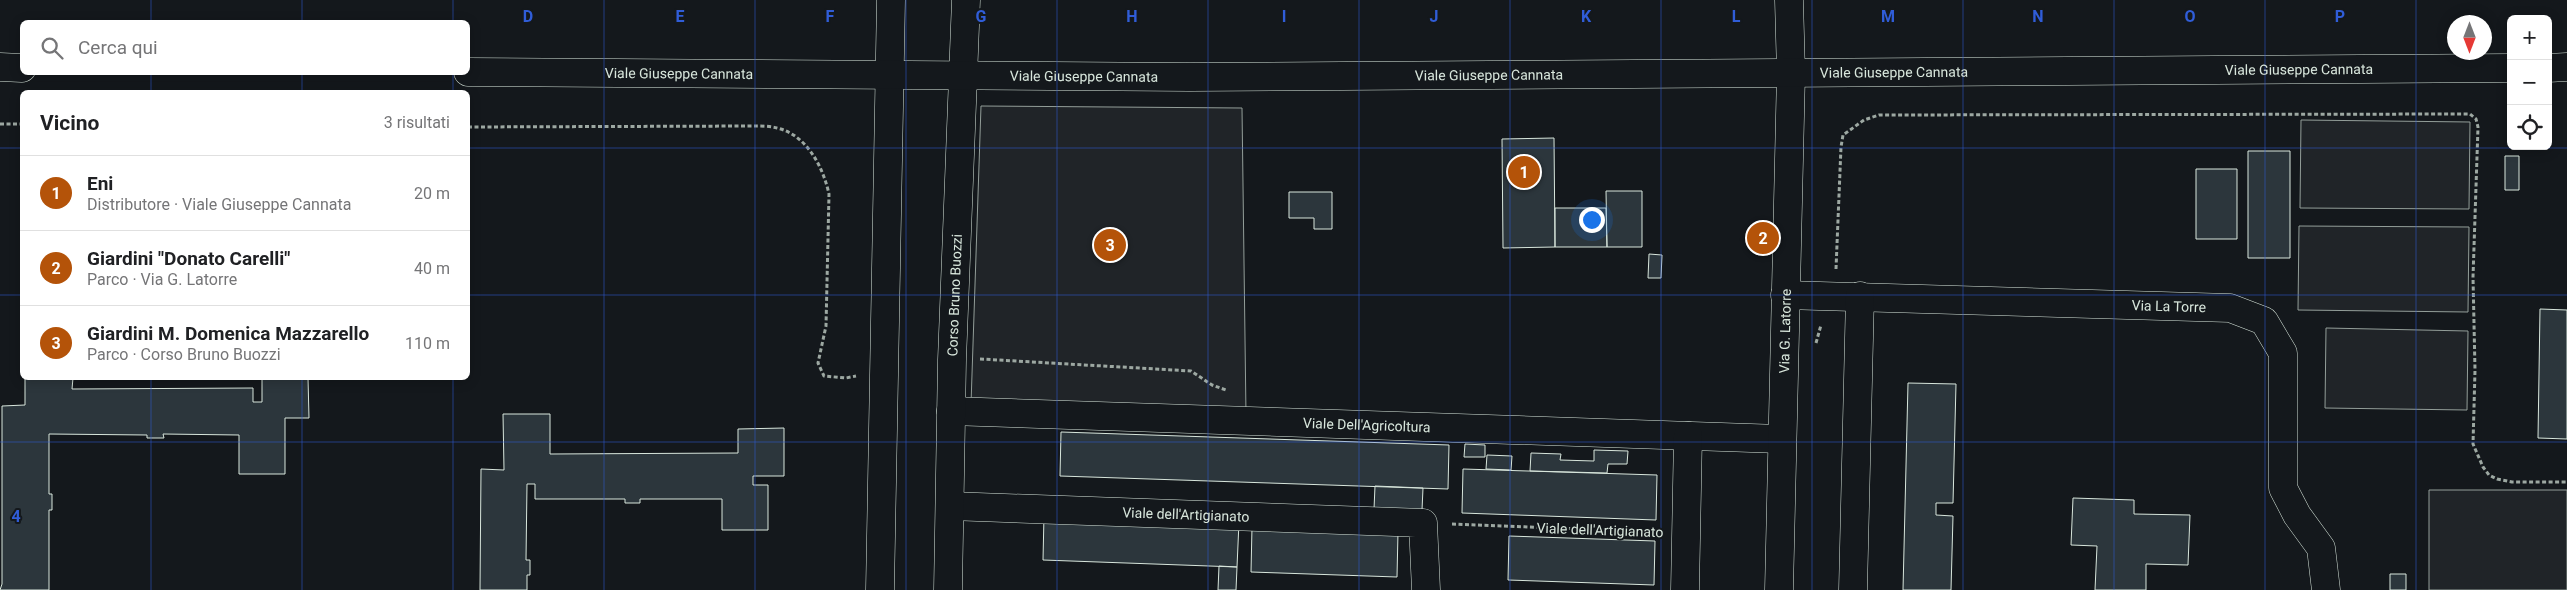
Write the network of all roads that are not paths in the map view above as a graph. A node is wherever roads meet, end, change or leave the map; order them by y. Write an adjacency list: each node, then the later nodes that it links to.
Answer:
1 (891, 0): 11 (street)
2 (966, 0): 12 (street, Corso Bruno Buozzi)
3 (1789, 0): 10 (street, Via G. Latorre)
4 (0, 67): 6 (street)
5 (2567, 67): 8 (street)
6 (20, 68)
7 (2507, 68): 10 (street, Viale Giuseppe Cannata)
8 (2552, 68)
9 (470, 72): 11 (street, Viale Giuseppe Cannata)
10 (1791, 73): 12 (street, Viale Giuseppe Cannata); 13 (street, Via G. Latorre)
11 (889, 75): 12 (street, Viale Giuseppe Cannata); 19 (street)
12 (964, 76): 15 (street, Corso Bruno Buozzi)
13 (1785, 295): 14 (street, Via La Torre); 17 (street, Via G. Latorre)
14 (1860, 296): 24 (street); 25 (street, Via La Torre)
15 (951, 411): 16 (street, Viale Dell'Agricoltura); 18 (street, Corso Bruno Buozzi)
16 (1688, 436): 17 (street, Viale Dell'Agricoltura); 22 (street)
17 (1782, 439): 23 (street, Via G. Latorre)
18 (950, 506): 20 (street, Corso Bruno Buozzi); 21 (street, Viale dell'Artigianato)
19 (880, 590)
20 (948, 590)
21 (1426, 590)
22 (1685, 590)
23 (1778, 590)
24 (1853, 590)
25 (2326, 590)

